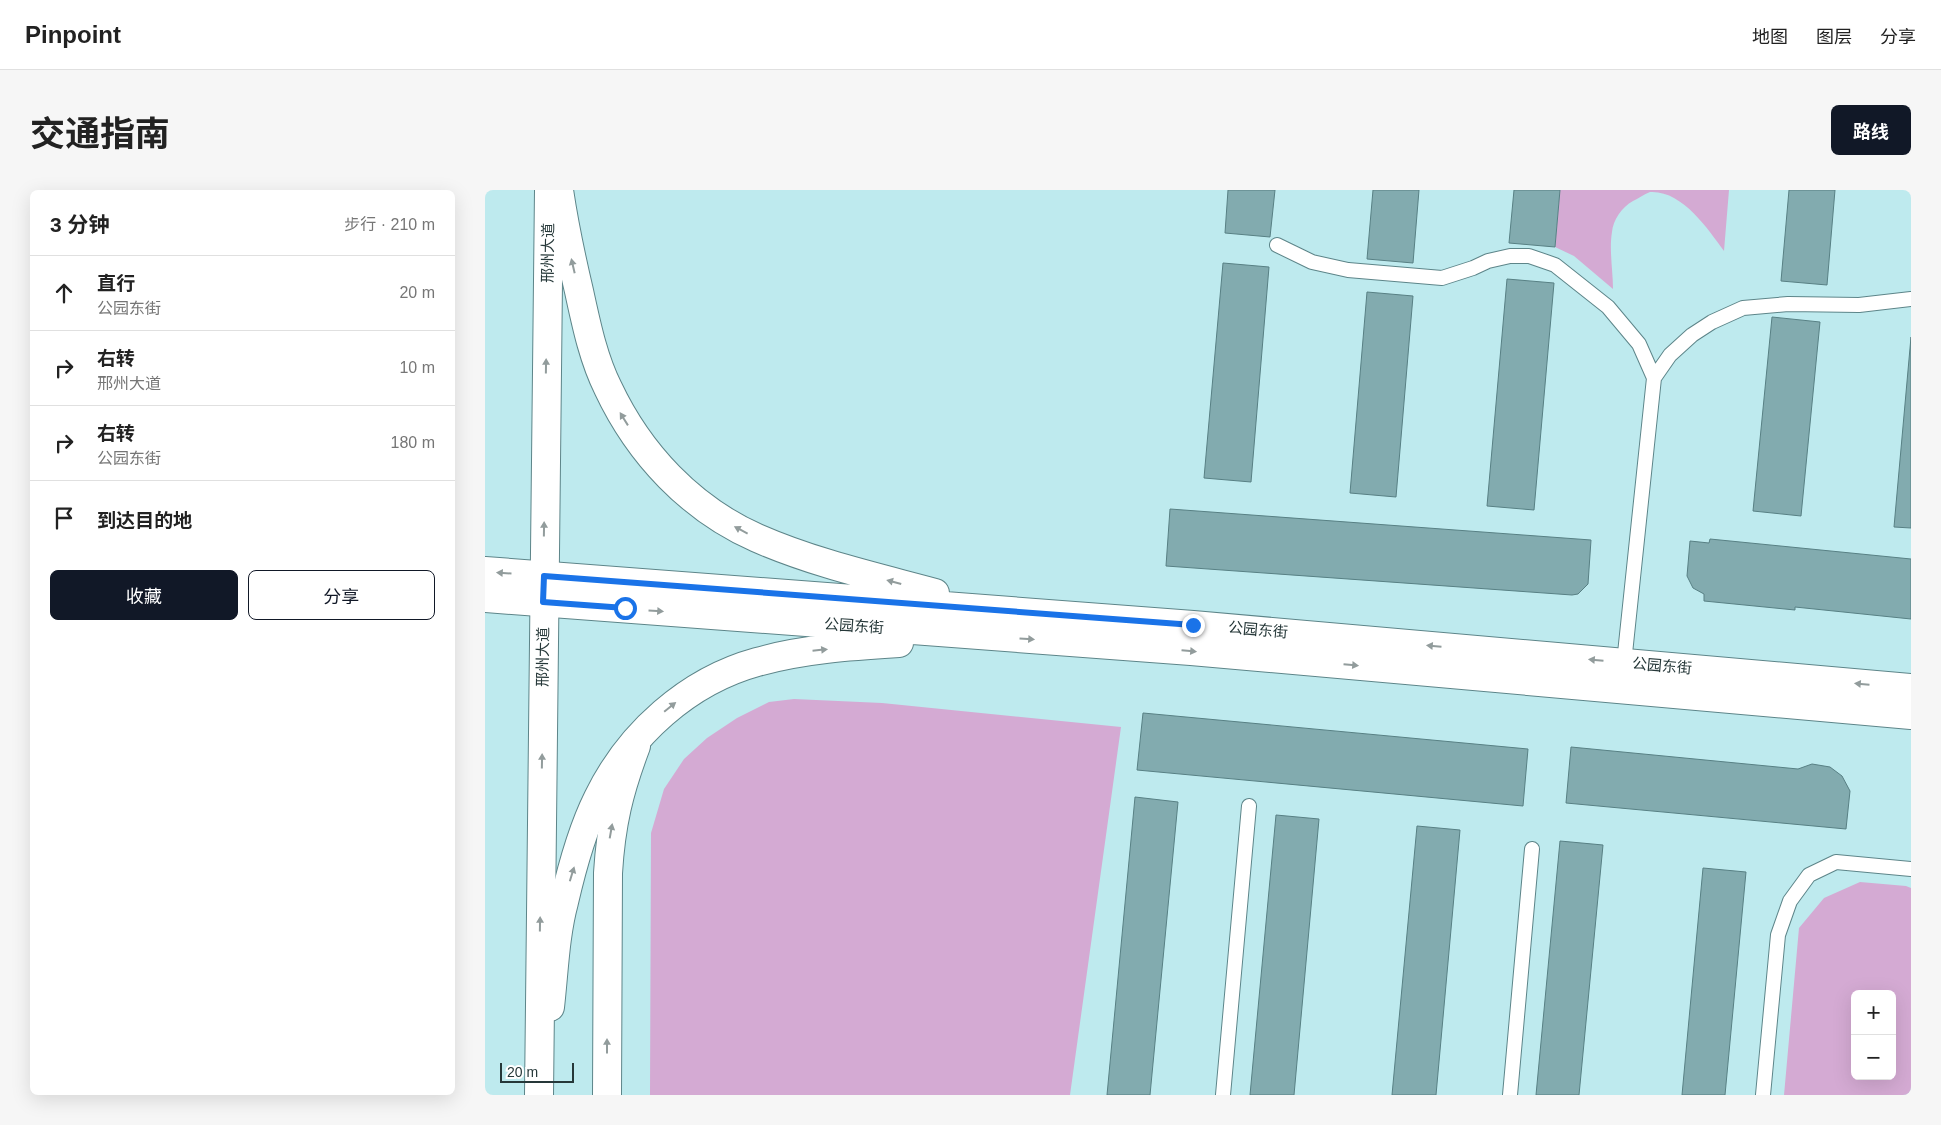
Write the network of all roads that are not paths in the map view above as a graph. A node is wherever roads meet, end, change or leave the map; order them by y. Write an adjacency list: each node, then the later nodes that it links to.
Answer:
1 (549, 190): 7 (street, 邢州大道, one-way to 1)
2 (559, 190): 10 (street, one-way to 2)
3 (1277, 245): 5 (lane)
4 (1911, 299): 5 (lane)
5 (1654, 378): 12 (lane)
6 (485, 571): 7 (street, 公园东街, one-way to 6)
7 (544, 576): 9 (street, 邢州大道); 10 (street, 公园东街)
8 (485, 598): 9 (street, 公园东街)
9 (543, 602): 11 (street, 公园东街, one-way to 11); 19 (street, 邢州大道, one-way to 9)
10 (992, 609): 12 (street, 公园东街, one-way to 10)
11 (999, 637): 14 (street, 公园东街, one-way to 14); 15 (street, one-way to 11)
12 (1624, 663): 13 (street, 公园东街, one-way to 12)
13 (1911, 688)
14 (1911, 715)
15 (640, 735): 19 (street, one-way to 15); 20 (street, one-way to 15)
16 (1249, 806): 21 (lane)
17 (1532, 849): 22 (lane)
18 (1911, 869): 23 (lane)
19 (539, 1095)
20 (607, 1095)
21 (1223, 1095)
22 (1510, 1095)
23 (1763, 1095)

